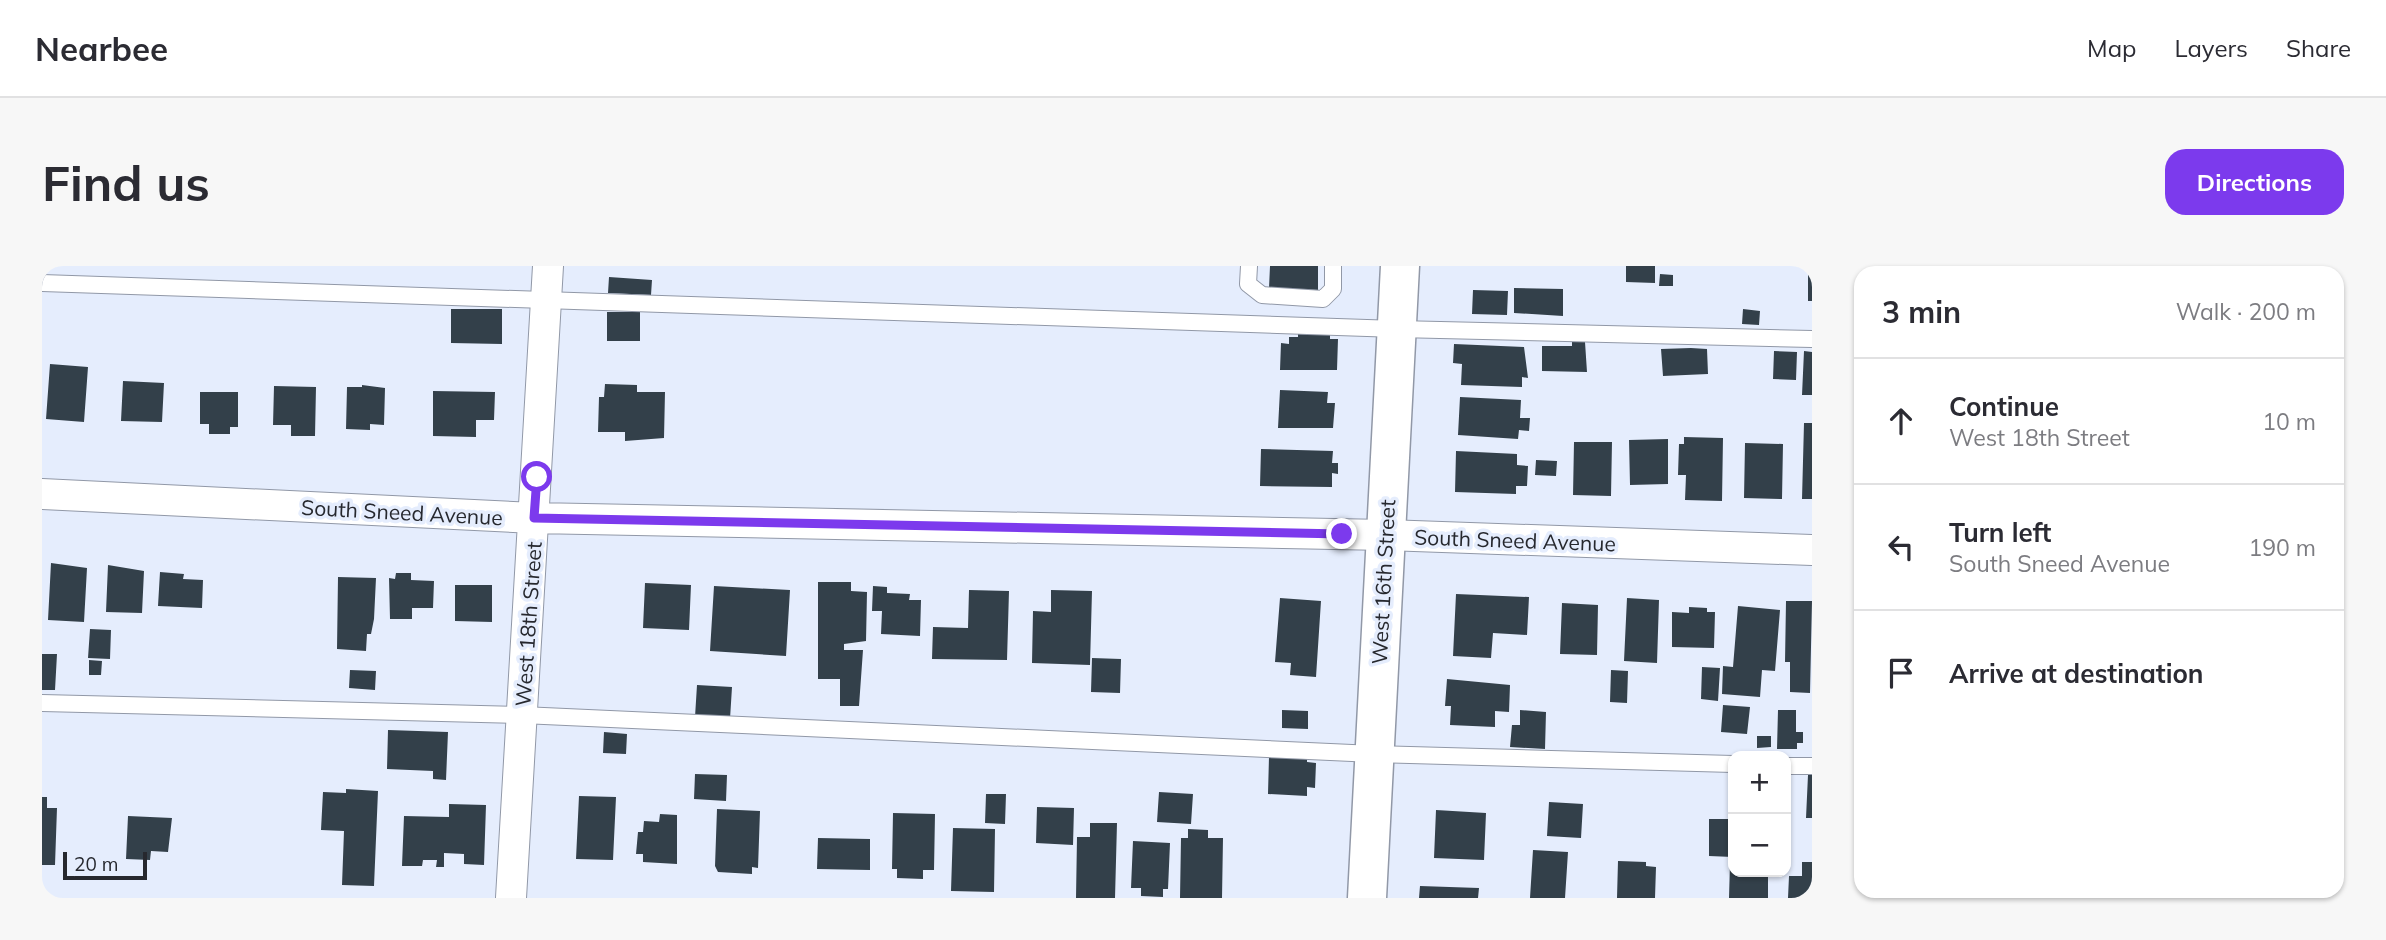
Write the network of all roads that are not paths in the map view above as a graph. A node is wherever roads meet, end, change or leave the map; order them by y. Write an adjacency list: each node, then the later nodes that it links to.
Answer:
1 (548, 266): 6 (street, West 18th Street)
2 (1249, 266): 3 (lane)
3 (1333, 266)
4 (1400, 266): 7 (main road, West 16th Street)
5 (42, 283): 6 (lane)
6 (546, 302): 7 (lane); 10 (street, West 18th Street)
7 (1397, 329): 8 (lane); 11 (main road, West 16th Street)
8 (1812, 339)
9 (42, 494): 10 (street, South Sneed Avenue)
10 (534, 518): 11 (street, South Sneed Avenue); 14 (street, West 18th Street)
11 (1386, 535): 12 (street, South Sneed Avenue); 15 (main road, West 16th Street)
12 (1812, 550)
13 (42, 703): 14 (lane)
14 (522, 715): 15 (lane); 19 (street, West 18th Street)
15 (1374, 754): 16 (lane); 20 (main road, West 16th Street)
16 (1728, 764)
17 (1791, 766): 18 (lane)
18 (1812, 766)
19 (511, 898)
20 (1367, 898)

